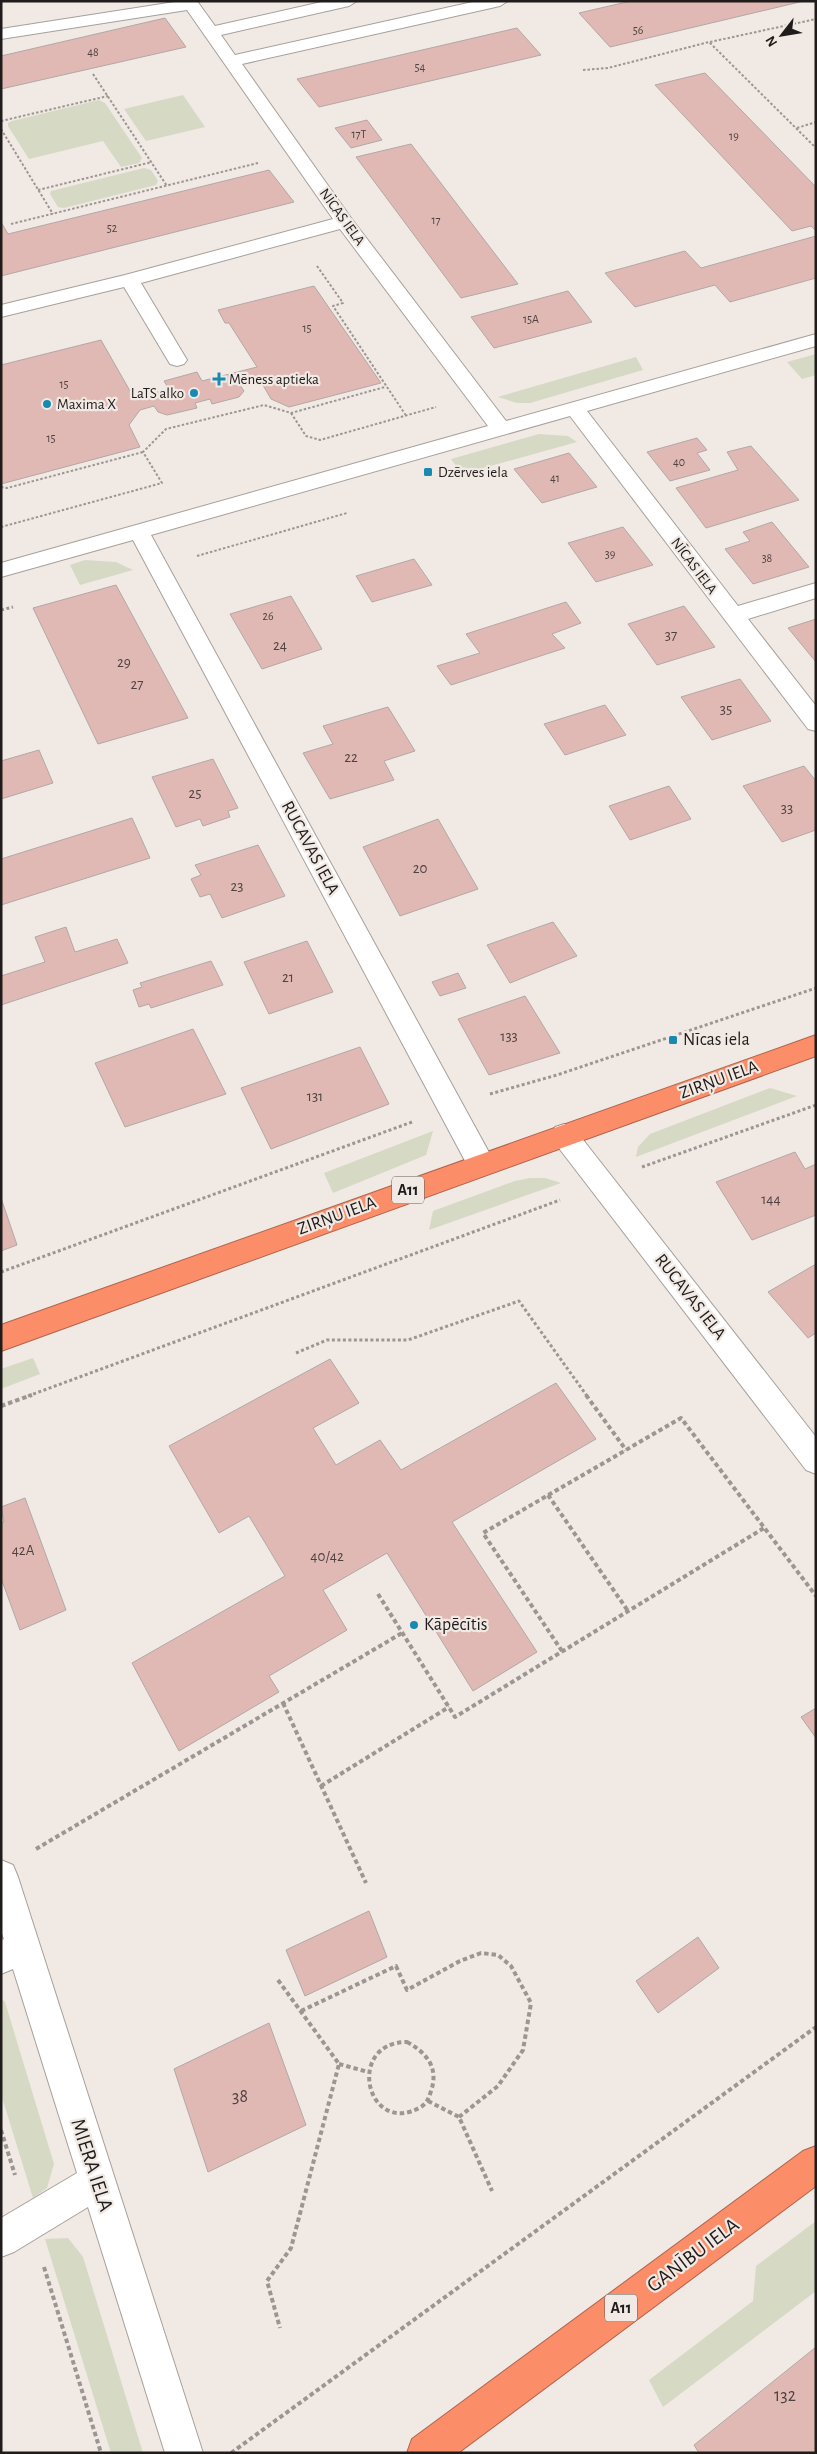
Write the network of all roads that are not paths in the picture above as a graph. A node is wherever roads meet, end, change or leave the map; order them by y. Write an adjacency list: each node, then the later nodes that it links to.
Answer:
1 (349, 1): 4 (street)
2 (500, 1): 6 (street)
3 (190, 3): 4 (street, NĪCAS IELA); 5 (street)
4 (210, 32): 6 (street, NĪCAS IELA)
5 (1, 34)
6 (231, 61): 7 (street, NĪCAS IELA)
7 (344, 222): 8 (street); 13 (street, NĪCAS IELA)
8 (130, 280): 9 (street); 11 (street)
9 (1, 311)
10 (816, 340): 12 (street)
11 (177, 360)
12 (574, 408): 13 (street); 17 (street, NĪCAS IELA)
13 (501, 428): 14 (street)
14 (139, 532): 15 (street); 21 (street, RUCAVAS IELA)
15 (1, 570)
16 (816, 590): 17 (street)
17 (732, 616): 18 (street, NĪCAS IELA)
18 (816, 723)
19 (816, 1045): 20 (highway, ZIRŅU IELA / A11)
20 (564, 1135): 21 (highway, ZIRŅU IELA / A11); 23 (street, RUCAVAS IELA)
21 (481, 1164): 22 (highway, ZIRŅU IELA / A11)
22 (1, 1338)
23 (816, 1460)
24 (1, 1877): 25 (street, MIERA IELA)
25 (12, 1952): 27 (street, MIERA IELA)
26 (816, 2164): 30 (highway, GANĪBU IELA / A11)
27 (98, 2181): 28 (street); 29 (street, MIERA IELA)
28 (15, 2231)
29 (184, 2453)
30 (426, 2453)

